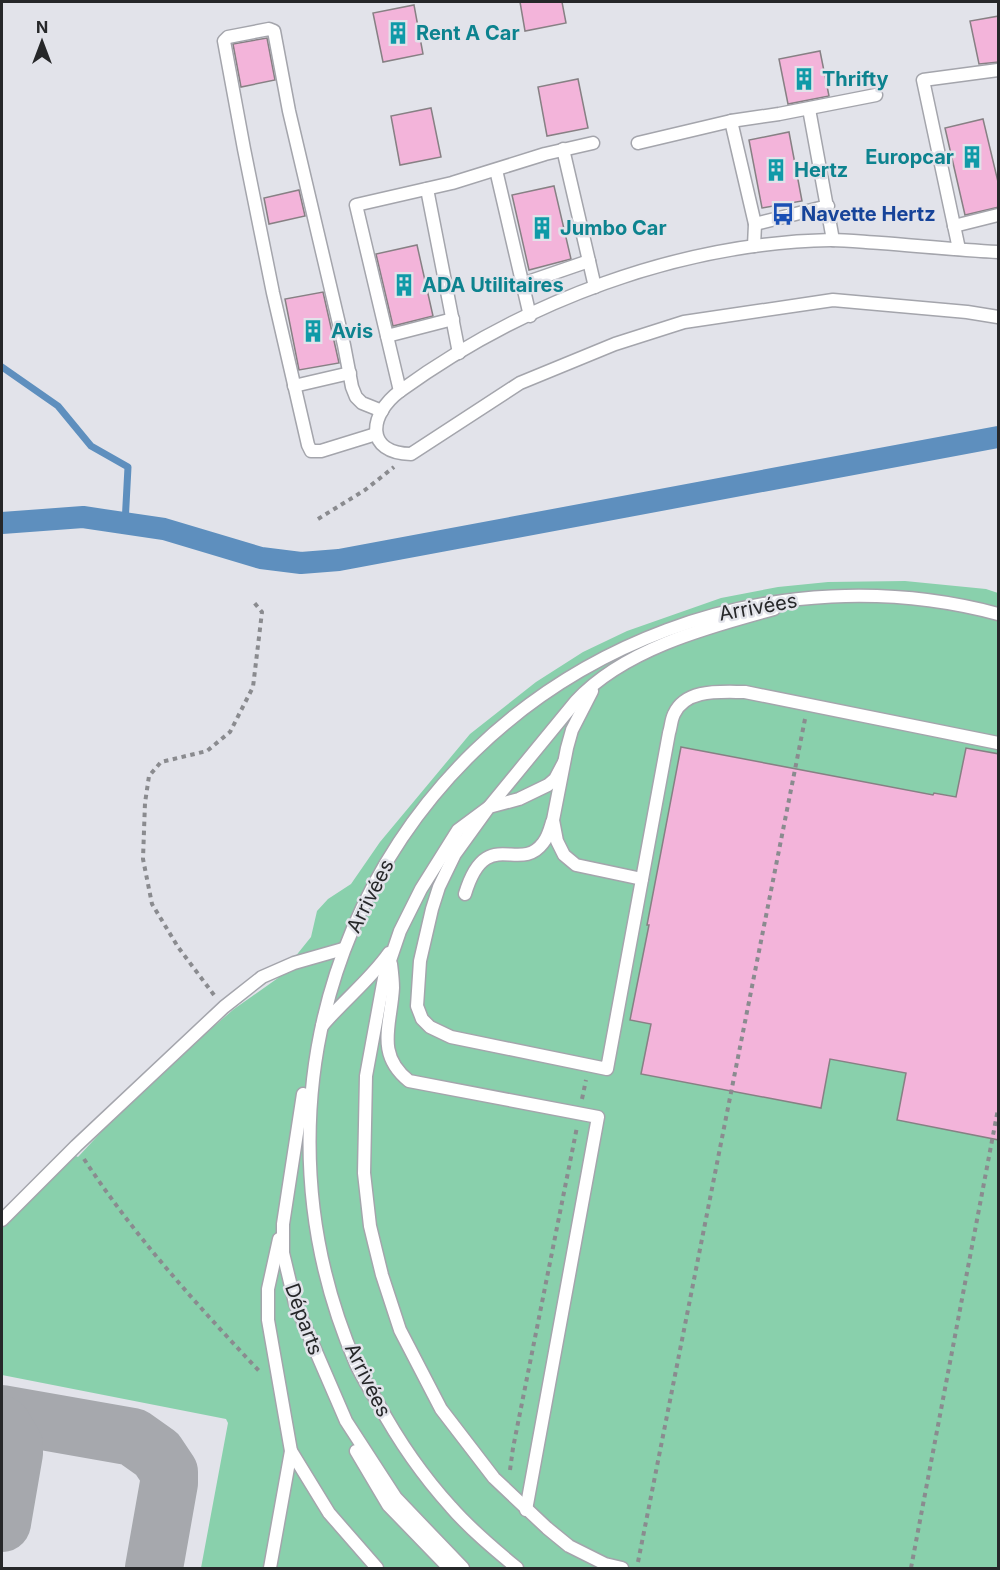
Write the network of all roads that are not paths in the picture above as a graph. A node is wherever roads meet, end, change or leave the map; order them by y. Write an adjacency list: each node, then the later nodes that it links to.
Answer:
1 (999, 70): 13 (lane)
2 (876, 95): 3 (lane)
3 (809, 109): 4 (lane); 10 (lane)
4 (731, 121): 6 (lane); 12 (lane)
5 (593, 143): 7 (lane)
6 (638, 143)
7 (563, 149): 8 (lane); 18 (lane)
8 (496, 170): 9 (lane); 19 (lane)
9 (427, 189): 23 (lane); 24 (lane)
10 (828, 206): 12 (lane); 14 (lane)
11 (999, 214): 13 (lane)
12 (755, 224): 15 (lane)
13 (954, 226): 16 (lane)
14 (833, 240): 15 (lane); 16 (lane)
15 (754, 246): 20 (lane)
16 (959, 249): 17 (lane)
17 (999, 252)
18 (589, 261): 19 (lane); 20 (lane)
19 (522, 284): 21 (lane)
20 (595, 287): 21 (lane)
21 (530, 316): 25 (lane)
22 (999, 317): 30 (lane)
23 (453, 319): 24 (lane); 25 (lane)
24 (387, 336): 28 (lane)
25 (459, 353): 28 (lane)
26 (350, 373): 27 (lane); 27 (lane); 29 (lane)
27 (294, 386): 30 (lane)
28 (400, 391): 29 (lane)
29 (382, 411): 30 (lane)
30 (376, 434)
31 (818, 597): 32 (lane, Arrivées); 33 (lane); 41 (lane, Arrivées)
32 (999, 614)
33 (595, 685): 35 (lane); 36 (lane)
34 (999, 743): 38 (lane)
35 (564, 762): 36 (lane); 37 (lane)
36 (489, 807): 38 (lane); 40 (lane)
37 (553, 820): 38 (lane); 39 (lane)
38 (642, 879)
39 (465, 894)
40 (396, 943): 42 (lane); 43 (lane)
41 (343, 950): 43 (lane, Arrivées); 44 (lane)
42 (391, 960): 48 (lane); 48 (lane)
43 (320, 1028): 45 (lane, Départs); 53 (lane, Arrivées)
44 (2, 1220)
45 (283, 1224): 46 (lane, Départs); 47 (lane)
46 (295, 1303): 51 (lane); 52 (lane, Départs)
47 (291, 1450): 49 (lane); 50 (lane)
48 (526, 1509): 54 (lane)
49 (270, 1569)
50 (378, 1569)
51 (449, 1569)
52 (463, 1569)
53 (517, 1569)
54 (622, 1569)

